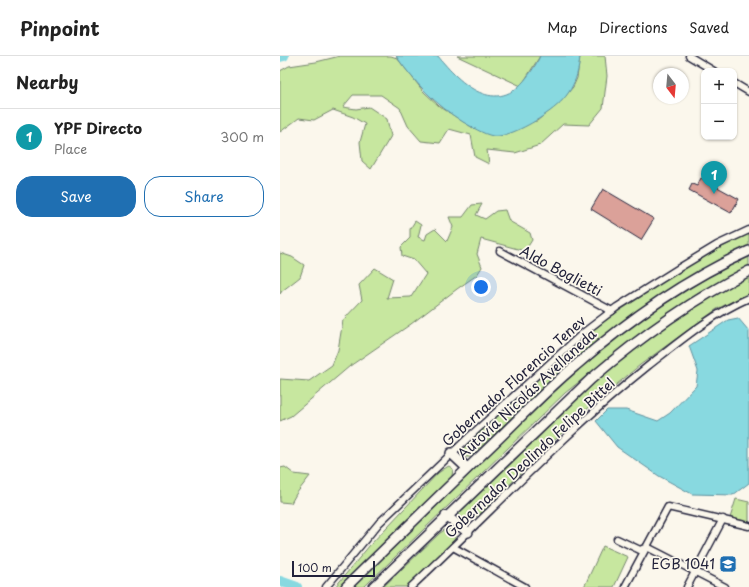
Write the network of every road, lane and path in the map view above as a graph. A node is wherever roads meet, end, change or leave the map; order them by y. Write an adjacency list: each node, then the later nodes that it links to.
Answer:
1 (689, 56): 2 (street)
2 (709, 68)
3 (737, 85): 4 (street)
4 (749, 92)
5 (749, 230): 10 (street, Gobernador Florencio Tenev)
6 (749, 250): 12 (highway, Autovía Nicolás Avellaneda)
7 (500, 251): 10 (street, Aldo Boglietti)
8 (749, 271): 13 (highway)
9 (749, 298): 16 (street, Gobernador Deolindo Felipe Bittel)
10 (612, 311): 11 (street, Gobernador Florencio Tenev)
11 (451, 454): 12 (highway); 21 (street, Gobernador Florencio Tenev)
12 (467, 468): 22 (highway, Autovía Nicolás Avellaneda)
13 (446, 516): 16 (highway); 23 (highway)
14 (723, 519): 15 (street); 19 (street); 20 (street)
15 (749, 526)
16 (468, 532): 18 (street, Gobernador Deolindo Felipe Bittel)
17 (617, 539): 19 (street)
18 (453, 547): 24 (street, Gobernador Deolindo Felipe Bittel); 25 (street)
19 (647, 547): 20 (street); 26 (street)
20 (696, 571): 27 (street); 28 (street)
21 (326, 587)
22 (346, 587)
23 (374, 587)
24 (411, 587)
25 (525, 587)
26 (625, 587)
27 (687, 587)
28 (725, 587)

